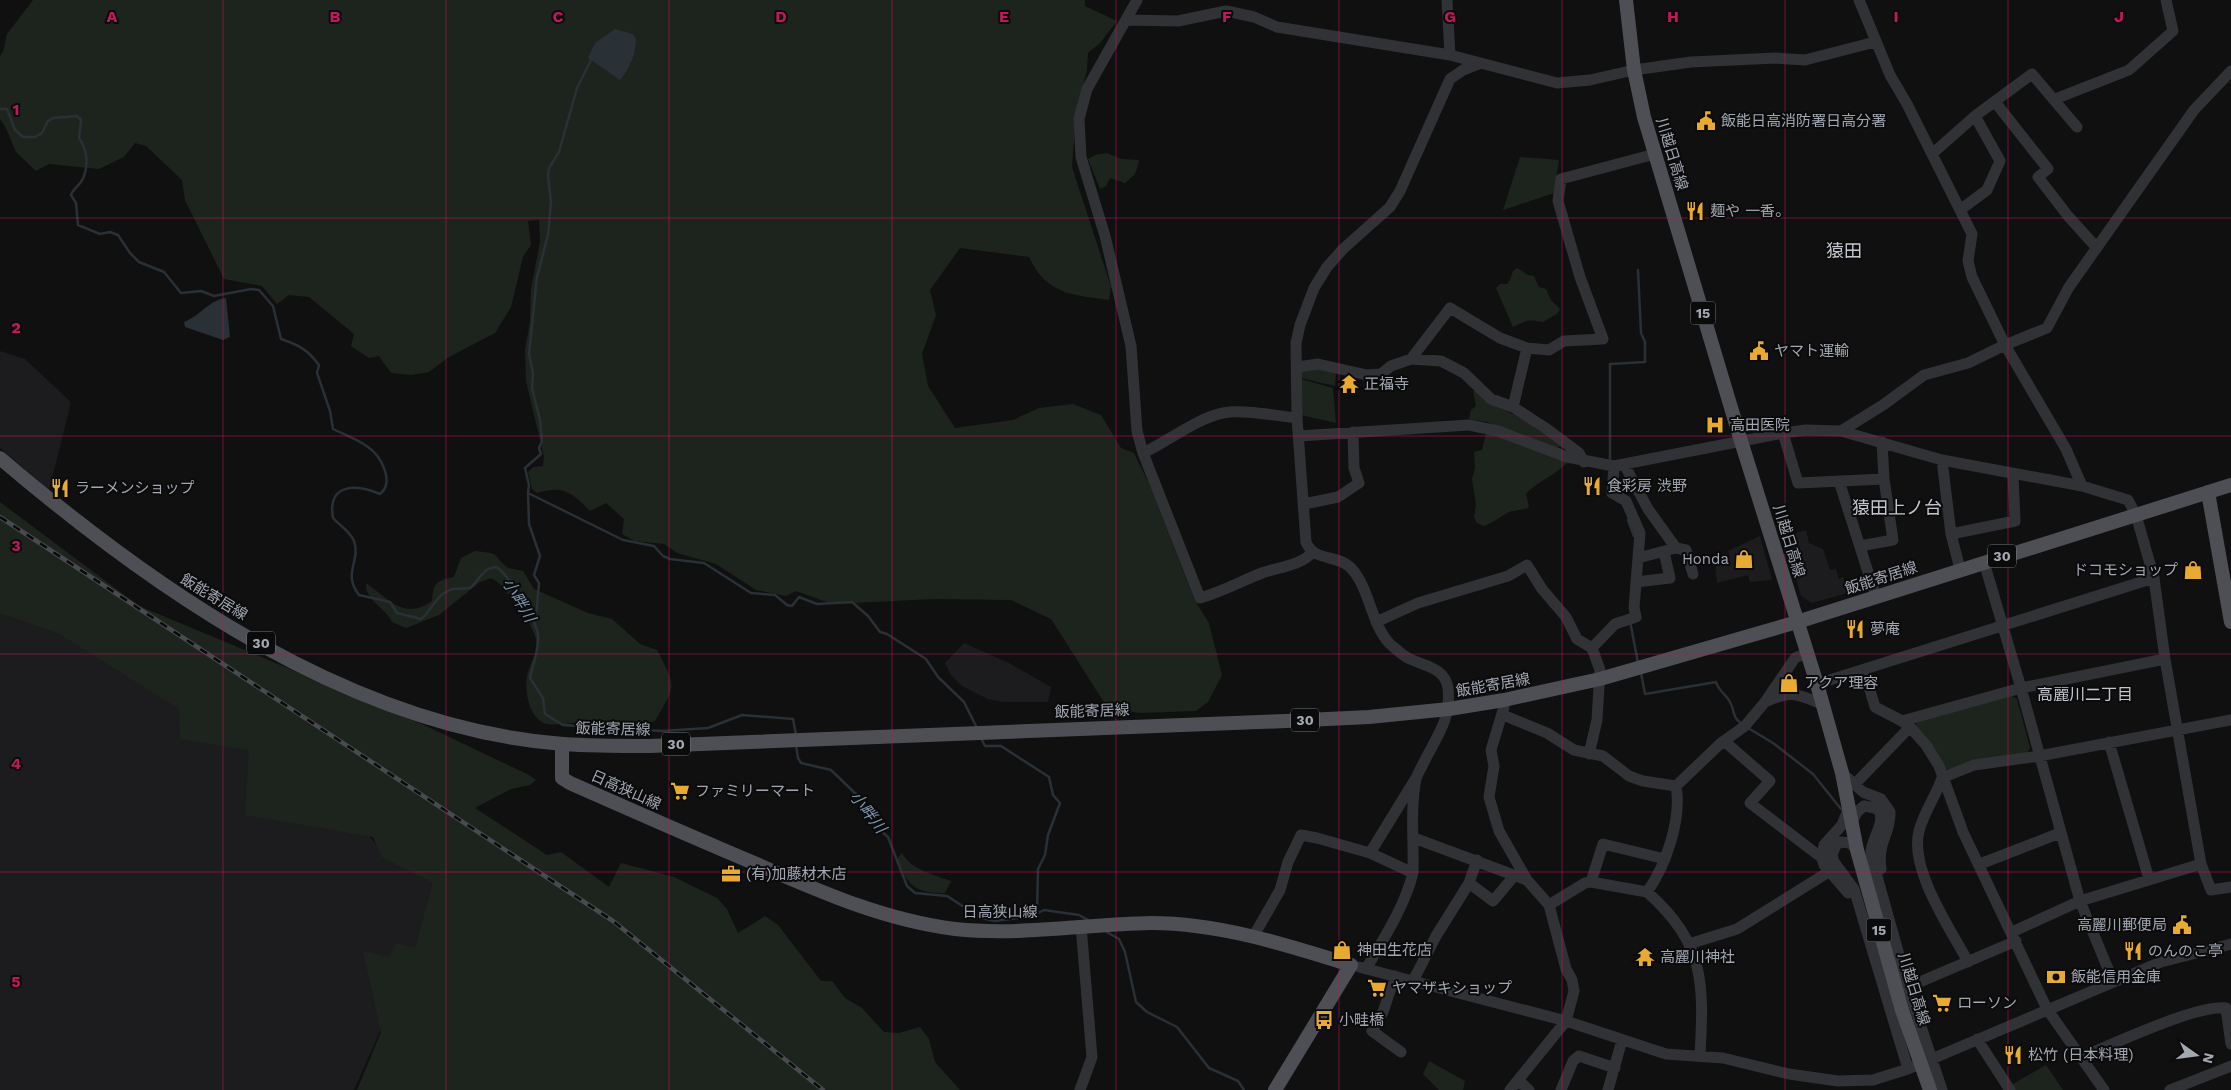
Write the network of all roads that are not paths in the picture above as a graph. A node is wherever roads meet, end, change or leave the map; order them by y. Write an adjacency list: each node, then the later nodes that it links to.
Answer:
1 (1137, 0): 6 (street)
2 (1447, 0): 8 (street)
3 (1626, 0): 10 (main road, 川越日高線 / 15)
4 (1858, 0): 7 (street)
5 (2166, 0): 12 (street)
6 (1127, 20): 8 (street); 32 (street)
7 (1875, 42): 10 (street); 17 (street)
8 (1450, 55): 9 (street)
9 (1480, 63): 10 (street); 23 (street)
10 (1634, 70): 16 (main road, 川越日高線 / 15)
11 (2231, 71): 19 (street)
12 (2055, 100): 13 (street); 15 (street)
13 (1995, 102): 14 (street); 19 (street)
14 (1975, 116): 17 (street); 18 (street)
15 (2077, 127)
16 (1655, 154): 21 (street); 30 (main road, 川越日高線 / 15)
17 (1932, 154): 18 (street)
18 (1960, 210): 20 (street)
19 (2097, 248): 20 (street)
20 (2004, 345): 26 (street); 41 (street)
21 (1527, 348): 22 (street); 24 (street)
22 (1411, 359): 23 (street); 24 (street)
23 (1298, 367): 25 (street)
24 (1513, 407): 35 (street)
25 (1297, 418): 29 (street); 32 (street)
26 (1840, 430): 28 (street); 31 (street)
27 (1353, 432): 29 (street); 35 (street); 43 (street)
28 (1783, 433): 30 (street); 39 (street)
29 (1299, 436): 43 (street)
30 (1740, 441): 36 (street); 58 (main road, 川越日高線 / 15)
31 (1882, 442): 34 (street); 38 (street)
32 (1143, 453): 48 (street)
33 (0, 458): 78 (main road, 飯能寄居線 / 30)
34 (1942, 460): 37 (street); 45 (street)
35 (1584, 462): 36 (street)
36 (1619, 465): 47 (street); 50 (street)
37 (2013, 475): 41 (street); 45 (street)
38 (1884, 479): 39 (street); 46 (street)
39 (1839, 480): 46 (street)
40 (2231, 485): 42 (main road, 飯能寄居線 / 30)
41 (2082, 486): 44 (street)
42 (2208, 492): 44 (main road, 飯能寄居線 / 30); 59 (main road)
43 (1304, 504): 48 (street)
44 (2136, 515): 51 (main road, 飯能寄居線 / 30); 54 (street)
45 (1951, 534): 52 (street)
46 (1860, 546): 56 (street)
47 (1676, 548): 49 (street); 53 (street)
48 (1312, 552): 57 (street)
49 (1664, 552): 50 (street); 55 (street)
50 (1638, 558): 55 (street)
51 (1984, 562): 52 (main road, 飯能寄居線 / 30); 60 (street)
52 (1960, 569): 56 (main road, 飯能寄居線 / 30)
53 (1693, 574)
54 (2154, 578): 60 (street); 63 (street)
55 (1636, 582): 61 (street)
56 (1876, 596): 58 (main road, 飯能寄居線 / 30)
57 (1376, 622): 61 (street); 71 (street)
58 (1797, 622): 62 (main road, 川越日高線 / 15); 65 (main road, 飯能寄居線 / 30)
59 (2231, 622)
60 (2003, 625): 64 (street); 67 (street)
61 (1592, 648): 65 (street)
62 (1807, 653): 66 (main road, 川越日高線 / 15); 69 (street)
63 (2165, 659): 67 (street); 75 (street)
64 (1864, 670): 66 (street); 74 (street)
65 (1600, 679): 68 (main road, 飯能寄居線 / 30); 79 (street)
66 (1817, 684): 70 (main road, 川越日高線 / 15)
67 (2021, 688): 74 (street); 80 (street)
68 (1504, 700): 71 (main road, 飯能寄居線 / 30); 72 (street)
69 (1766, 702): 70 (street); 76 (street)
70 (1822, 704): 81 (main road, 川越日高線 / 15)
71 (1449, 709): 78 (main road, 飯能寄居線 / 30); 82 (street)
72 (1503, 715): 79 (street); 101 (street)
73 (2231, 720): 75 (street)
74 (1906, 724): 83 (street); 85 (street)
75 (2177, 728): 77 (street); 96 (street)
76 (1724, 742): 84 (street); 92 (street)
77 (2109, 742): 80 (street); 100 (street)
78 (562, 744): 110 (main road, 日高狭山線)
79 (1589, 754): 84 (street)
80 (2039, 756): 83 (street); 88 (street)
81 (1842, 773): 85 (street); 86 (main road, 川越日高線 / 15)
82 (1417, 776): 89 (street); 91 (street)
83 (1942, 778): 95 (street); 115 (street)
84 (1676, 786): 93 (street)
85 (1854, 786): 109 (street)
86 (1849, 806): 87 (main road, 川越日高線 / 15); 92 (street)
87 (1852, 822): 90 (main road, 川越日高線 / 15); 109 (street)
88 (2060, 833): 95 (street); 106 (street)
89 (1414, 838): 94 (street); 98 (street)
90 (1857, 850): 108 (street); 144 (main road, 川越日高線 / 15, bridge)
91 (1370, 853): 98 (street); 112 (street)
92 (1822, 858): 97 (street)
93 (1665, 859): 102 (street); 105 (street)
94 (1478, 860): 99 (street); 103 (street)
95 (1980, 864): 111 (street)
96 (2201, 864): 100 (street); 104 (street)
97 (1830, 872): 108 (street); 113 (street)
98 (1413, 873): 117 (street)
99 (1515, 875): 101 (street); 103 (street)
100 (2149, 879): 106 (street)
101 (1527, 880): 107 (street)
102 (1591, 882): 105 (street); 107 (street)
103 (1469, 883): 120 (street)
104 (2231, 887)
105 (1647, 892): 113 (street)
106 (2080, 901): 111 (street); 119 (street)
107 (1549, 905): 123 (street)
108 (1858, 906): 133 (street)
109 (1890, 925): 121 (street)
110 (1085, 926): 112 (main road, 日高狭山線); 137 (street)
111 (2014, 936): 115 (street); 122 (street)
112 (1253, 937): 116 (main road, 日高狭山線)
113 (1689, 944): 128 (street)
114 (2231, 944): 119 (street)
115 (1968, 962): 121 (street)
116 (1351, 965): 117 (street); 138 (main road)
117 (1366, 968): 118 (street)
118 (1395, 976): 120 (street); 127 (street)
119 (2113, 980): 122 (street)
120 (1413, 981): 123 (street)
121 (1908, 986): 130 (street)
122 (2047, 1009): 124 (street); 129 (street)
123 (1566, 1021): 125 (street); 134 (street)
124 (1977, 1039): 130 (street); 146 (street)
125 (1622, 1040): 128 (street); 132 (street)
126 (2231, 1044): 129 (street)
127 (1401, 1052)
128 (1700, 1055): 136 (street)
129 (2081, 1057): 147 (street)
130 (1932, 1059): 133 (street); 145 (street)
131 (2231, 1066): 148 (street)
132 (1615, 1068): 141 (street); 142 (street)
133 (1911, 1068): 135 (street); 143 (street)
134 (1519, 1081): 139 (street); 140 (street)
135 (1875, 1085): 136 (street)
136 (1839, 1086)
137 (1080, 1090)
138 (1275, 1090)
139 (1510, 1090)
140 (1529, 1090)
141 (1561, 1090)
142 (1608, 1090)
143 (1924, 1090)
144 (1930, 1090)
145 (1942, 1090)
146 (2010, 1090)
147 (2104, 1090)
148 (2170, 1090)

